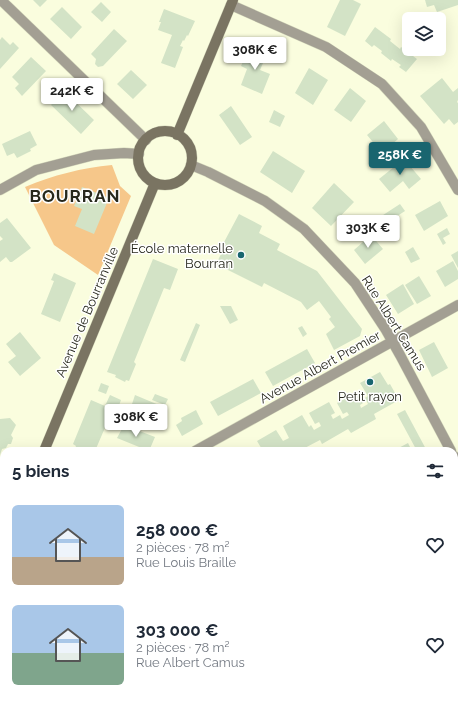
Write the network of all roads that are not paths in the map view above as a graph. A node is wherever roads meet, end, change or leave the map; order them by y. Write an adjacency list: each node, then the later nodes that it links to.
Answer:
1 (1, 0): 4 (street)
2 (232, 3): 3 (street); 9 (street)
3 (177, 134): 4 (street); 6 (street)
4 (146, 140): 5 (street)
5 (139, 154): 7 (street); 8 (street)
6 (191, 165): 7 (street); 11 (street, Rue Albert Camus)
7 (155, 183): 12 (street, Avenue de Bourranville)
8 (0, 190)
9 (458, 190)
10 (458, 305): 11 (street, Avenue Albert Premier)
11 (392, 342): 13 (street, Avenue Albert Premier); 14 (street, Rue Albert Camus)
12 (46, 447)
13 (202, 447)
14 (449, 447)

